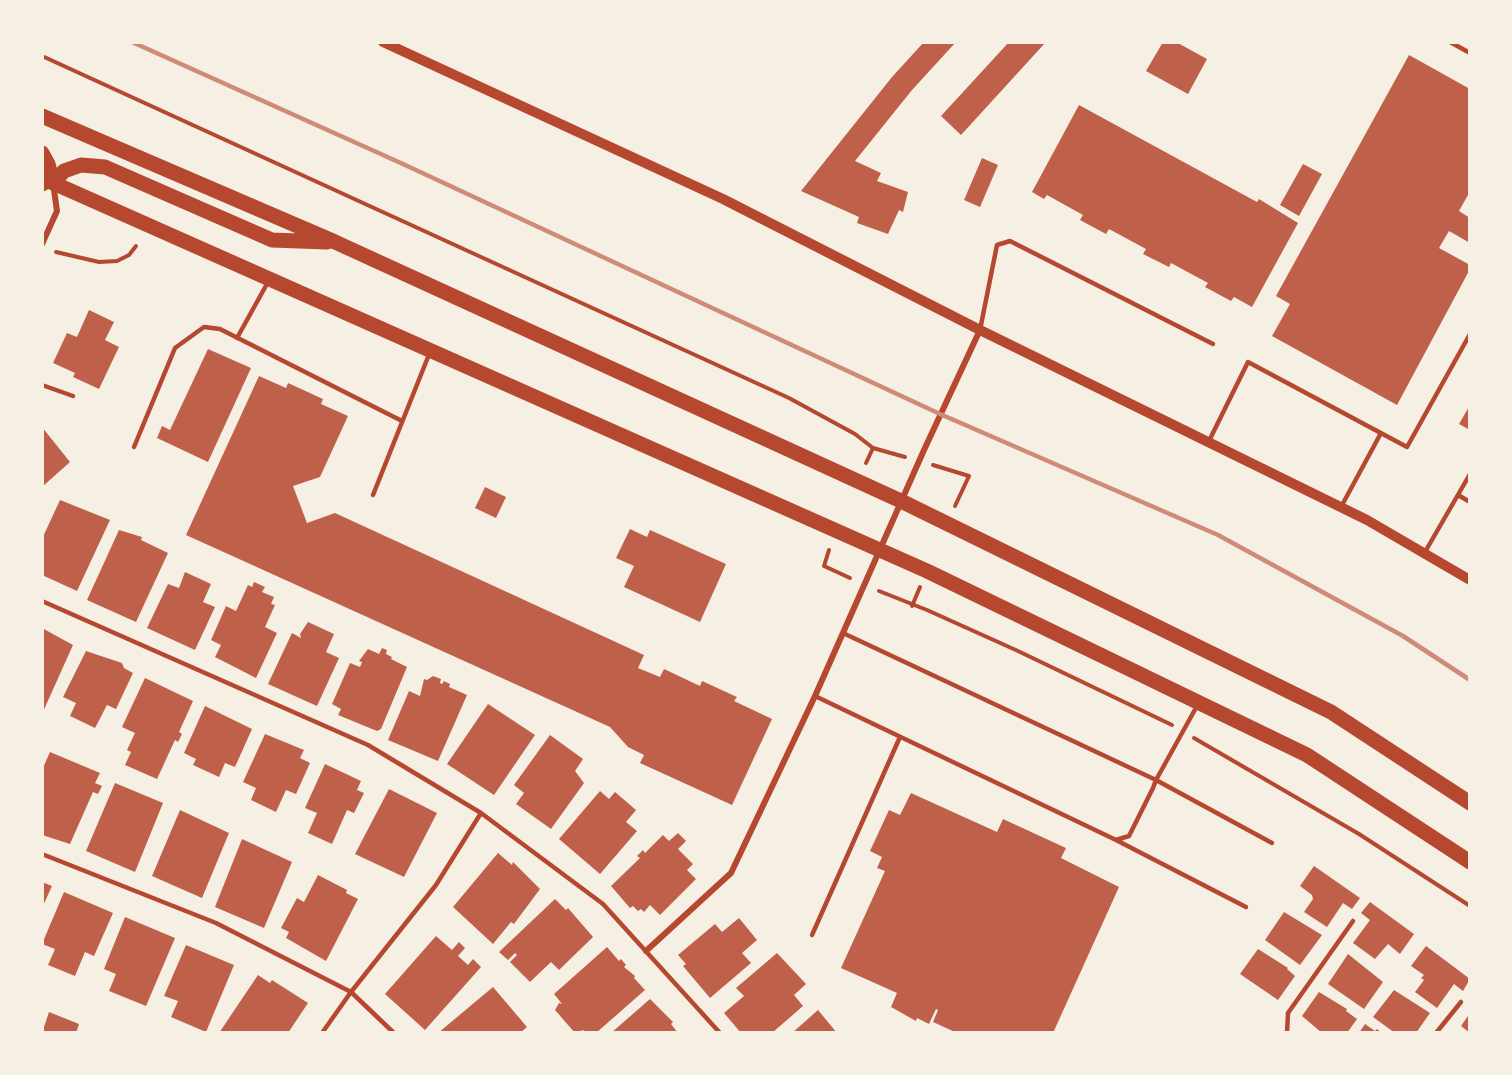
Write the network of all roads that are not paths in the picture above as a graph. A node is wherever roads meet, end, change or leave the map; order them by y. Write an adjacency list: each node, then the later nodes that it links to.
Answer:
1 (383, 42): 10 (street)
2 (1450, 42): 3 (lane)
3 (1470, 53)
4 (42, 116): 7 (main road)
5 (42, 153): 6 (main road)
6 (46, 183): 7 (main road); 8 (street); 9 (main road)
7 (336, 242): 24 (main road)
8 (42, 244)
9 (270, 278): 12 (lane); 14 (main road)
10 (980, 330): 13 (lane); 19 (street); 24 (street)
11 (1470, 334): 18 (lane)
12 (237, 338): 17 (lane); 20 (lane)
13 (1213, 344)
14 (431, 349): 17 (lane); 27 (main road)
15 (42, 385): 16 (lane)
16 (73, 396)
17 (402, 421): 22 (lane)
18 (1381, 433): 19 (lane); 26 (lane)
19 (1209, 443): 26 (street)
20 (134, 447)
21 (1470, 474): 23 (lane)
22 (373, 495)
23 (1458, 495): 25 (lane); 28 (lane)
24 (901, 501): 27 (street); 36 (main road)
25 (1470, 502)
26 (1341, 507): 28 (street)
27 (880, 549): 31 (street); 33 (main road)
28 (1424, 554): 29 (street)
29 (1470, 580)
30 (42, 601): 37 (lane)
31 (843, 633): 32 (street); 35 (lane)
32 (815, 696): 34 (lane); 45 (street)
33 (1199, 702): 35 (lane); 41 (main road)
34 (900, 737): 38 (lane); 44 (lane)
35 (1156, 780): 38 (lane); 39 (lane)
36 (1470, 803)
37 (482, 813): 45 (lane); 46 (lane)
38 (1116, 840): 42 (lane)
39 (1272, 843)
40 (42, 854): 46 (lane)
41 (1470, 862)
42 (1246, 906)
43 (1353, 921): 51 (lane)
44 (812, 935)
45 (646, 951): 50 (lane)
46 (351, 992): 48 (lane); 49 (lane)
47 (1461, 1002): 52 (lane)
48 (322, 1033)
49 (394, 1033)
50 (720, 1033)
51 (1287, 1033)
52 (1436, 1033)

